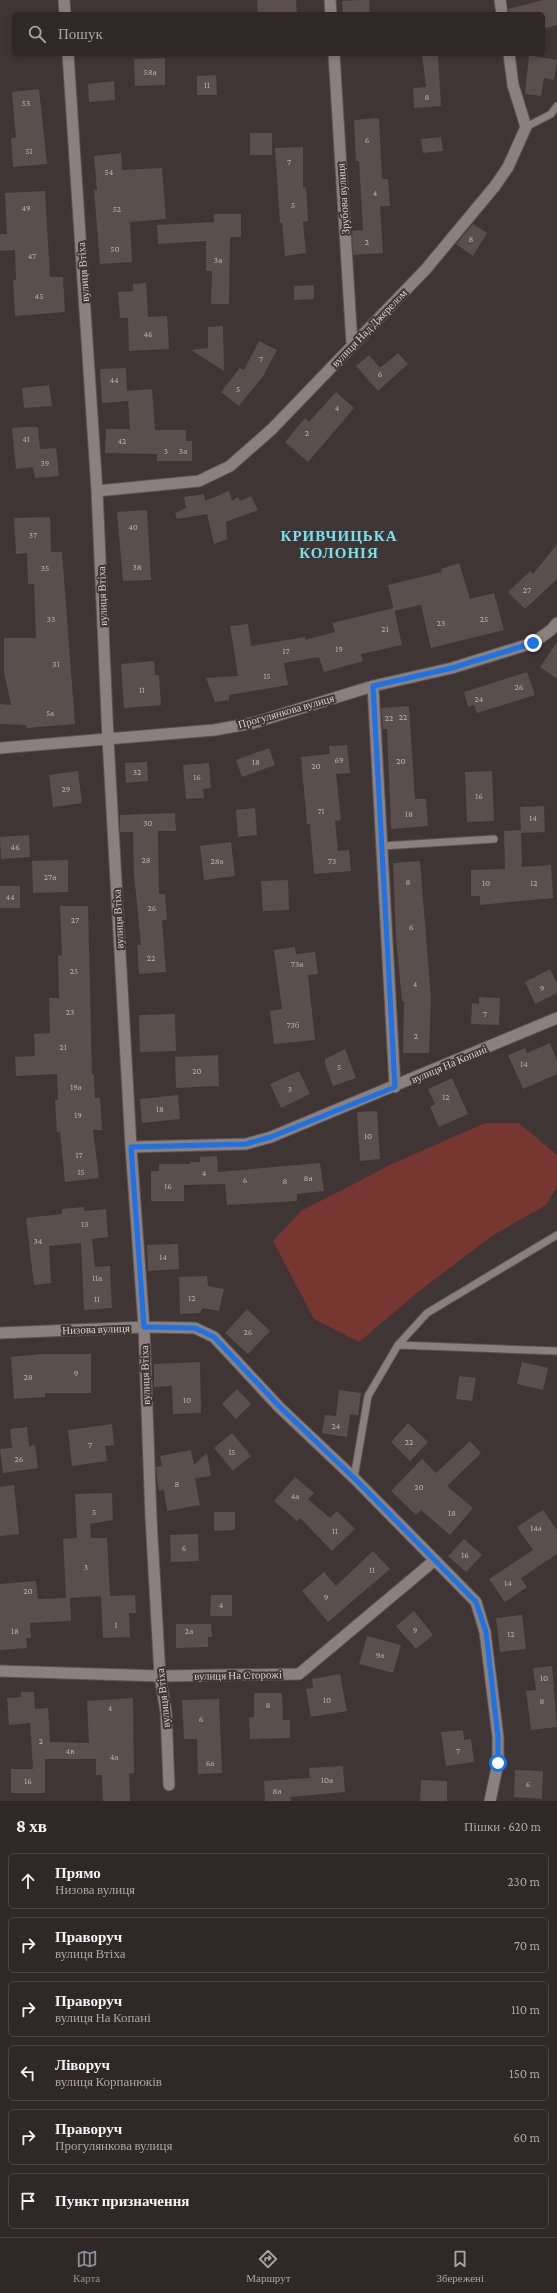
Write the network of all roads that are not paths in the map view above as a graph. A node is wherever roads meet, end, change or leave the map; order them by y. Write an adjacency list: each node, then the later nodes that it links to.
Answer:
1 (64, 0): 4 (street)
2 (330, 0): 5 (street)
3 (500, 0): 6 (street)
4 (65, 12)
5 (331, 12)
6 (502, 12)
7 (68, 56): 13 (street, вулиця Втіха)
8 (334, 56): 12 (street, Зрубова вулиця)
9 (509, 56): 11 (street)
10 (557, 106): 11 (lane)
11 (526, 127): 12 (street, вулиця Над Джерелом)
12 (352, 344): 13 (street, вулиця Над Джерелом)
13 (97, 491): 16 (street, вулиця Втіха)
14 (557, 622): 15 (street, Прогулянкова вулиця)
15 (373, 686): 16 (street, Прогулянкова вулиця); 19 (street)
16 (108, 739): 17 (street, Прогулянкова вулиця); 22 (street, вулиця Втіха)
17 (0, 748)
18 (494, 839): 19 (lane)
19 (382, 846): 21 (street)
20 (557, 1018): 21 (street, вулиця На Копані)
21 (395, 1087): 22 (street, вулиця На Копані)
22 (131, 1147): 24 (street, вулиця Втіха)
23 (557, 1235): 26 (lane)
24 (144, 1327): 25 (street, Низова вулиця); 28 (street, Низова вулиця); 31 (street, вулиця Втіха)
25 (0, 1333)
26 (398, 1345): 27 (lane); 28 (lane)
27 (557, 1351)
28 (354, 1478): 29 (street, Низова вулиця)
29 (435, 1560): 31 (street, вулиця На Сторожі); 33 (street, Низова вулиця)
30 (0, 1670): 31 (street, вулиця На Сторожі)
31 (160, 1676): 32 (street, вулиця Втіха)
32 (169, 1785)
33 (490, 1801)

